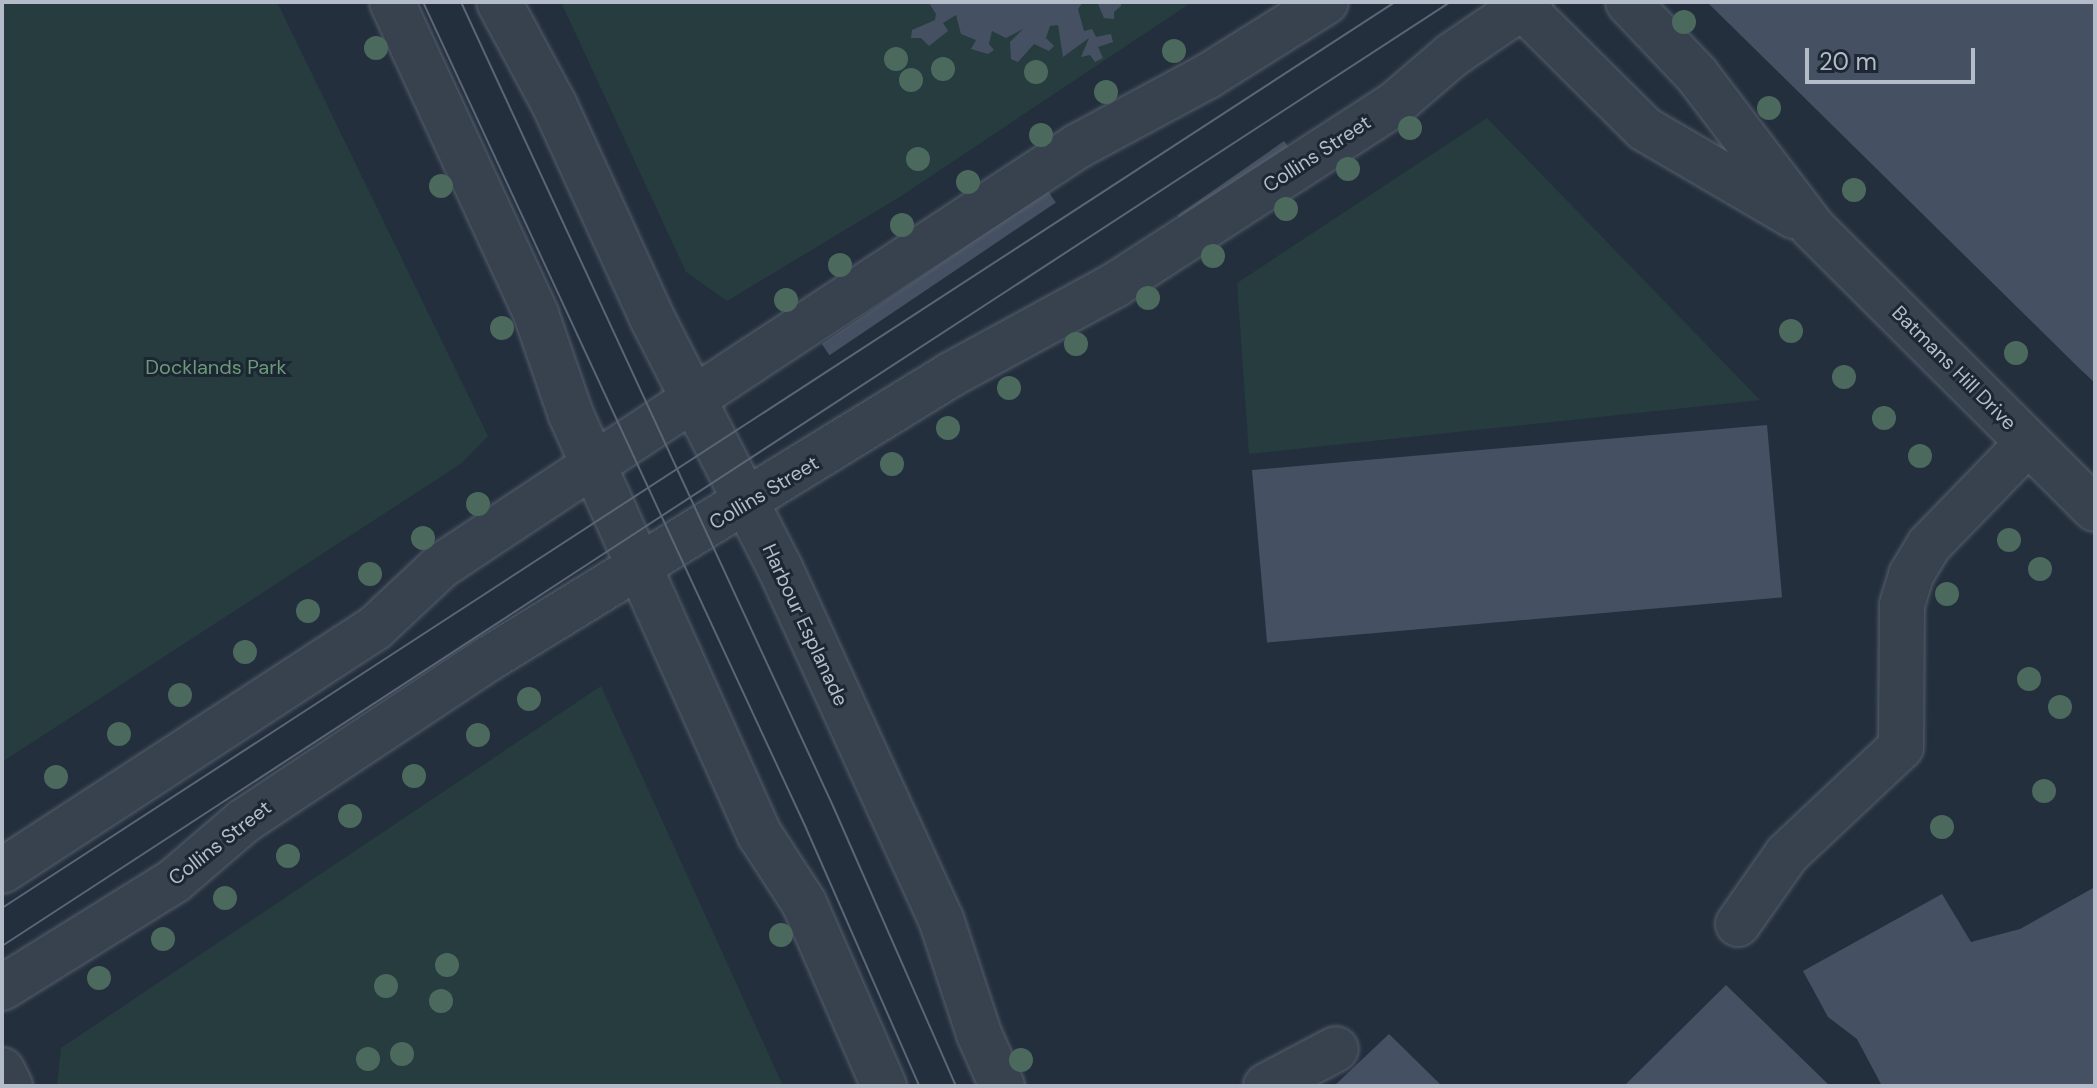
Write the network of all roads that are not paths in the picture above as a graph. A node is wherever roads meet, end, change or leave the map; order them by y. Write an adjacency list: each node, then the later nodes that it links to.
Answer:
1 (392, 2): 9 (street)
2 (499, 2): 7 (street, Harbour Esplanade)
3 (1326, 2): 7 (street)
4 (1628, 2): 6 (street, Batmans Hill Drive)
5 (1523, 4): 6 (street, Batmans Hill Drive); 10 (street, Collins Street)
6 (1813, 228): 8 (street, Batmans Hill Drive)
7 (694, 399): 9 (street); 10 (street, Harbour Esplanade)
8 (2028, 443): 11 (street, Batmans Hill Drive); 13 (street)
9 (594, 467): 12 (street); 15 (street)
10 (747, 503): 12 (street, Collins Street); 22 (street, Harbour Esplanade)
11 (2095, 509)
12 (640, 568): 17 (street, Collins Street); 21 (street)
13 (1843, 801): 14 (street); 16 (street)
14 (1800, 805)
15 (2, 871)
16 (1738, 924)
17 (2, 988)
18 (1336, 1049): 23 (street)
19 (2, 1070): 20 (street)
20 (10, 1086)
21 (884, 1086)
22 (1002, 1086)
23 (1266, 1086)

